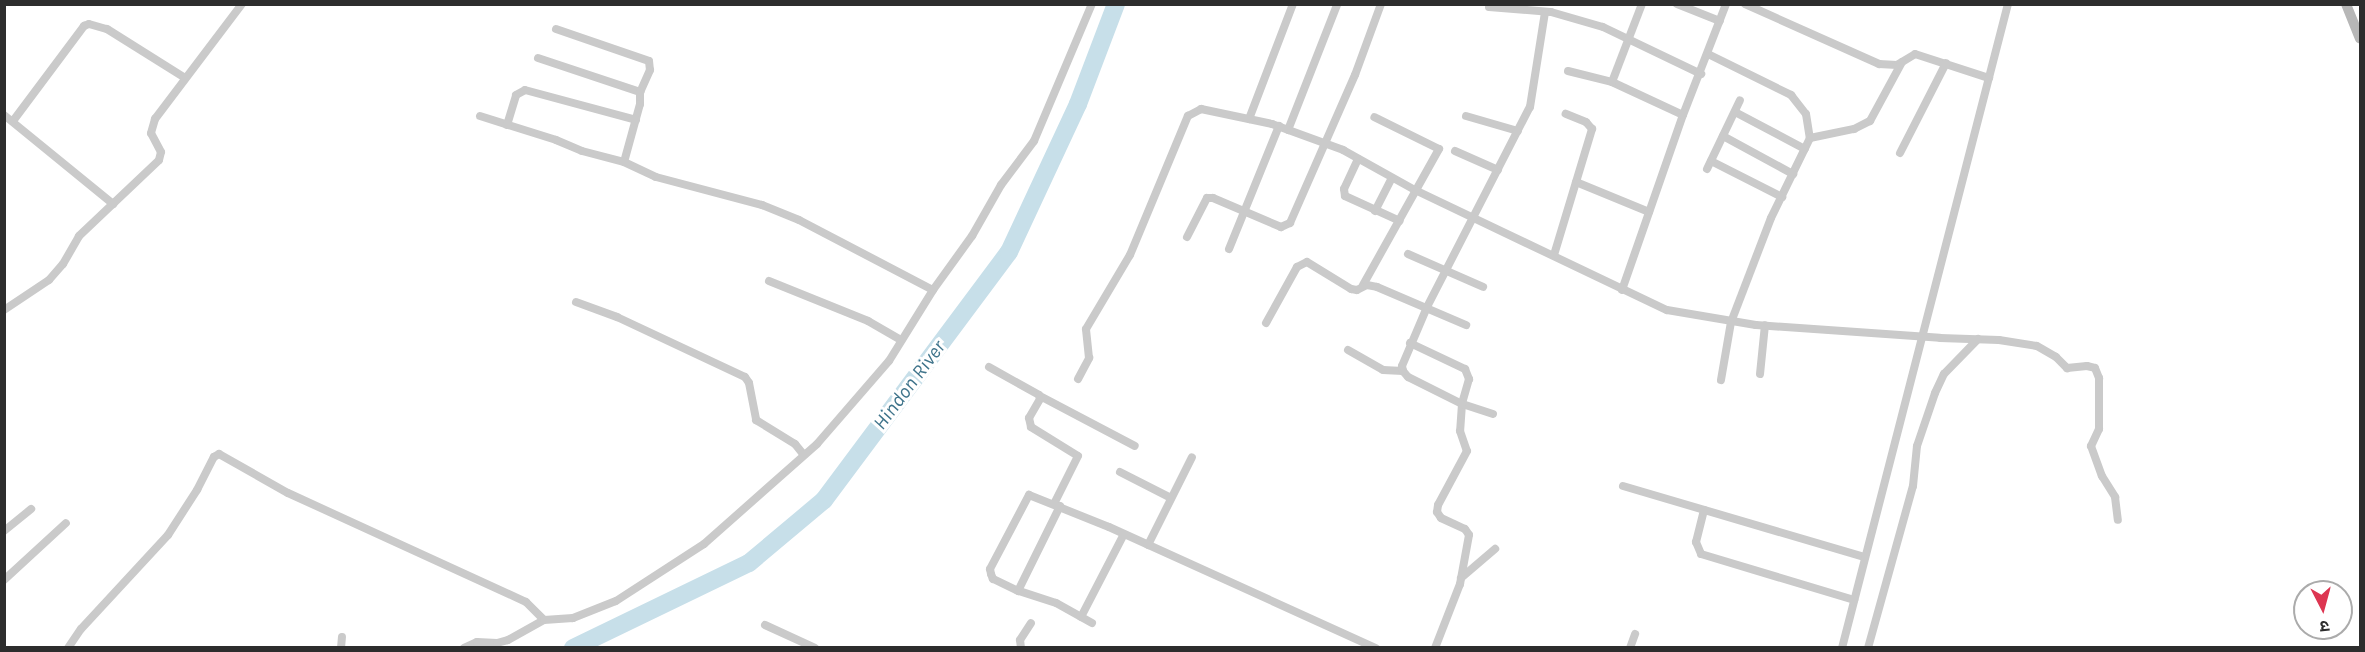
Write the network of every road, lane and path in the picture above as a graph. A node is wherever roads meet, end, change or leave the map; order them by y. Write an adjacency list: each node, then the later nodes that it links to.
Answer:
1 (242, 4): 24 (street)
2 (1092, 4): 70 (street)
3 (1293, 4): 36 (street)
4 (1381, 4): 44 (street)
5 (1642, 4): 17 (street)
6 (1677, 4): 14 (street)
7 (1726, 4): 14 (street)
8 (1745, 4): 20 (street)
9 (2008, 4): 25 (street)
10 (2346, 4): 16 (street)
11 (1337, 5): 40 (street)
12 (1489, 7): 13 (street)
13 (1545, 12): 17 (street); 41 (street)
14 (1720, 21): 18 (street)
15 (556, 30): 27 (street)
16 (2361, 38)
17 (1629, 41): 23 (street); 26 (street)
18 (1708, 54): 23 (street); 43 (street)
19 (538, 58): 27 (street)
20 (1902, 63): 21 (street); 43 (street)
21 (1946, 63): 25 (street); 47 (street)
22 (1568, 71): 26 (street)
23 (1701, 74): 31 (street)
24 (185, 78): 35 (street); 56 (street)
25 (1989, 78): 79 (street)
26 (1612, 82): 31 (street)
27 (640, 92): 37 (street)
28 (1740, 100): 29 (street)
29 (1735, 112): 42 (street); 45 (street)
30 (1566, 114): 53 (street)
31 (1683, 115): 59 (street)
32 (480, 116): 38 (street)
33 (1466, 116): 41 (street)
34 (1374, 117): 54 (street)
35 (8, 118): 56 (street)
36 (1249, 119): 39 (street); 87 (street)
37 (636, 120): 38 (street); 49 (street)
38 (507, 125): 49 (street)
39 (1279, 126): 40 (street); 58 (street)
40 (1288, 130): 44 (street)
41 (1518, 131): 50 (street)
42 (1723, 136): 51 (street); 55 (street)
43 (1810, 138): 45 (street)
44 (1326, 144): 48 (street); 58 (street)
45 (1805, 149): 51 (street)
46 (1455, 151): 50 (street)
47 (1900, 153)
48 (1358, 159): 52 (street); 57 (street)
49 (624, 162): 70 (street)
50 (1497, 170): 60 (street)
51 (1793, 174): 55 (street)
52 (1392, 178): 54 (street); 57 (street)
53 (1576, 182): 59 (street); 65 (street)
54 (1415, 190): 60 (street); 61 (street)
55 (1782, 197): 75 (street)
56 (113, 204): 74 (street)
57 (1375, 211): 61 (street)
58 (1245, 212): 62 (street); 63 (street)
59 (1649, 212): 71 (street)
60 (1473, 217): 65 (street); 66 (street)
61 (1400, 221): 68 (street)
62 (1187, 237)
63 (1230, 249)
64 (1408, 254): 66 (street)
65 (1554, 255): 71 (street)
66 (1446, 269): 69 (street); 73 (street)
67 (769, 281): 81 (street)
68 (1363, 285): 73 (street); 76 (street)
69 (1483, 287)
70 (933, 290): 81 (street)
71 (1622, 290): 75 (street)
72 (576, 302): 93 (street)
73 (1426, 307): 77 (street); 82 (street)
74 (4, 310)
75 (1731, 322): 78 (street); 88 (street)
76 (1266, 323)
77 (1466, 325)
78 (1765, 325): 79 (street); 86 (street)
79 (1921, 336): 80 (street); 107 (street)
80 (1978, 339): 101 (street); 128 (street)
81 (902, 340): 93 (street)
82 (1410, 343): 85 (street); 90 (street)
83 (1348, 350): 85 (street)
84 (990, 367): 89 (street)
85 (1403, 371): 90 (street)
86 (1760, 374)
87 (1078, 379)
88 (1720, 380)
89 (1040, 396): 92 (street); 98 (street)
90 (1462, 404): 91 (street); 108 (street)
91 (1493, 414)
92 (1135, 446)
93 (804, 455): 113 (street)
94 (1192, 457): 97 (street)
95 (1120, 472): 97 (street)
96 (1623, 486): 100 (street)
97 (1171, 498): 105 (street)
98 (1057, 505): 104 (street); 110 (street); 110 (street)
99 (31, 508): 103 (street)
100 (1704, 510): 107 (street); 111 (street)
101 (2118, 520)
102 (66, 524): 109 (street)
103 (4, 531)
104 (1125, 534): 105 (street); 112 (street)
105 (1148, 545): 124 (street)
106 (1495, 549): 108 (street)
107 (1865, 557): 111 (street)
108 (1461, 578): 125 (street)
109 (4, 580)
110 (1018, 591): 112 (street)
111 (1854, 600): 127 (street)
112 (1081, 617): 115 (street)
113 (544, 620): 119 (street); 121 (street)
114 (1030, 623): 123 (street)
115 (1092, 623)
116 (765, 625): 122 (street)
117 (1635, 634): 126 (street)
118 (342, 637): 120 (street)
119 (68, 648)
120 (341, 648)
121 (464, 648)
122 (815, 648)
123 (1021, 648)
124 (1376, 648)
125 (1435, 648)
126 (1630, 648)
127 (1842, 648)
128 (1868, 648)

